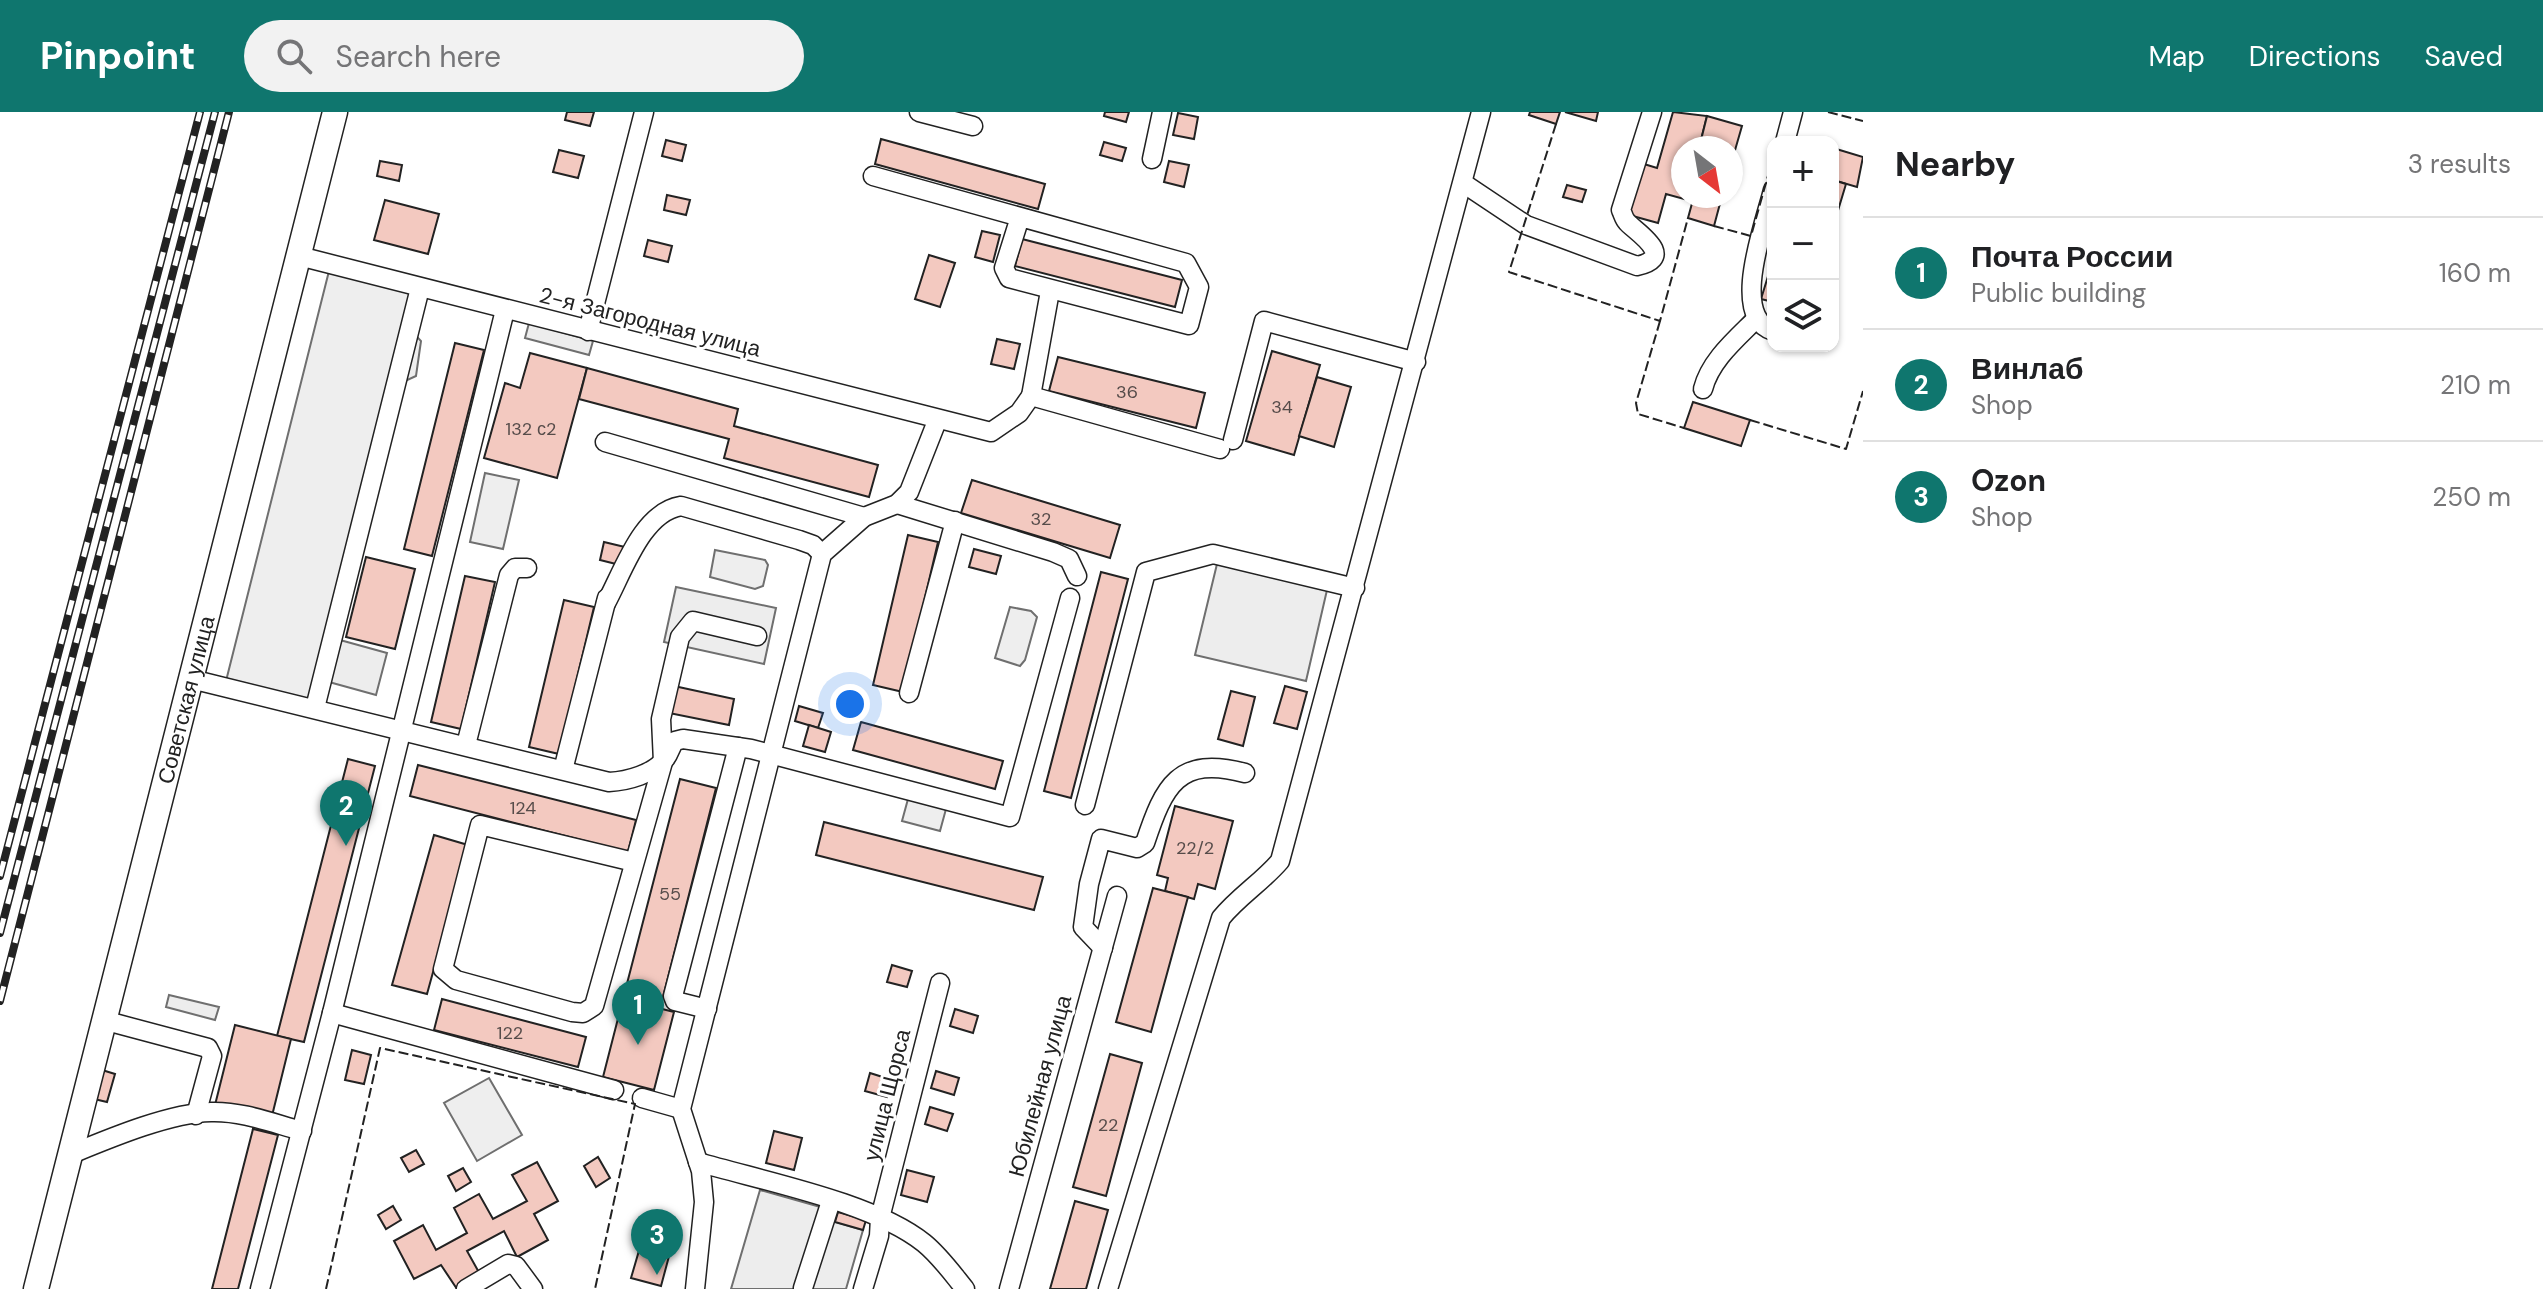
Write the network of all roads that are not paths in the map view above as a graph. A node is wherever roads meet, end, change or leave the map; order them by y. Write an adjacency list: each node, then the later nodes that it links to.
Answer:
1 (335, 112): 15 (main road, Советская улица)
2 (644, 112): 21 (street)
3 (919, 112): 8 (street)
4 (1162, 112): 10 (street)
5 (1481, 112): 12 (street)
6 (1652, 112): 12 (street)
7 (1793, 112): 9 (street)
8 (973, 126)
9 (1787, 136)
10 (1152, 159)
11 (873, 176): 14 (street)
12 (1463, 183): 22 (street)
13 (1768, 208): 19 (street)
14 (1020, 217): 17 (street); 17 (street)
15 (299, 256): 16 (street, 2-я Загородная улица); 36 (main road, Советская улица)
16 (420, 288): 18 (street, 2-я Загородная улица); 38 (street)
17 (1050, 291): 24 (street)
18 (505, 310): 21 (street, 2-я Загородная улица); 39 (street)
19 (1755, 320): 20 (street); 23 (street)
20 (1767, 329)
21 (588, 331): 25 (street, 2-я Загородная улица)
22 (1416, 362): 24 (street); 33 (street)
23 (1703, 389)
24 (1031, 396): 25 (street, 2-я Загородная улица)
25 (937, 421): 27 (street)
26 (605, 442): 28 (street)
27 (897, 504): 28 (street); 29 (street)
28 (864, 517): 30 (street)
29 (955, 521): 32 (street); 37 (street)
30 (822, 554): 42 (street); 44 (street)
31 (527, 568): 40 (street)
32 (1077, 576)
33 (1355, 588): 46 (street); 72 (street)
34 (1070, 598): 42 (street)
35 (757, 636): 43 (street)
36 (191, 679): 38 (street); 53 (main road, Советская улица)
37 (909, 693)
38 (315, 708): 39 (street)
39 (403, 730): 40 (street); 52 (street)
40 (466, 745): 44 (street)
41 (738, 747): 42 (street); 43 (street); 51 (street)
42 (773, 756): 51 (street)
43 (663, 762): 44 (street); 47 (street)
44 (563, 770)
45 (1245, 773): 49 (street)
46 (1085, 805)
47 (634, 862): 47 (street)
48 (1117, 896): 49 (street, Юбилейная улица)
49 (1103, 948): 71 (street, Юбилейная улица)
50 (940, 983): 62 (street, улица Щорса)
51 (707, 1009): 56 (street)
52 (332, 1013): 54 (street); 58 (street)
53 (103, 1020): 57 (street); 59 (main road, Советская улица)
54 (614, 1090)
55 (642, 1098): 56 (street)
56 (681, 1109): 60 (street)
57 (196, 1115): 58 (street); 59 (street)
58 (302, 1131): 65 (street)
59 (69, 1155): 64 (main road, Советская улица)
60 (698, 1162): 61 (street); 68 (street)
61 (831, 1201): 62 (street); 63 (street)
62 (880, 1218): 69 (street, улица Щорса); 70 (street)
63 (803, 1288)
64 (36, 1289)
65 (260, 1289)
66 (466, 1289): 67 (street)
67 (533, 1289)
68 (695, 1289)
69 (863, 1289)
70 (965, 1289)
71 (1009, 1289)
72 (1108, 1289)

